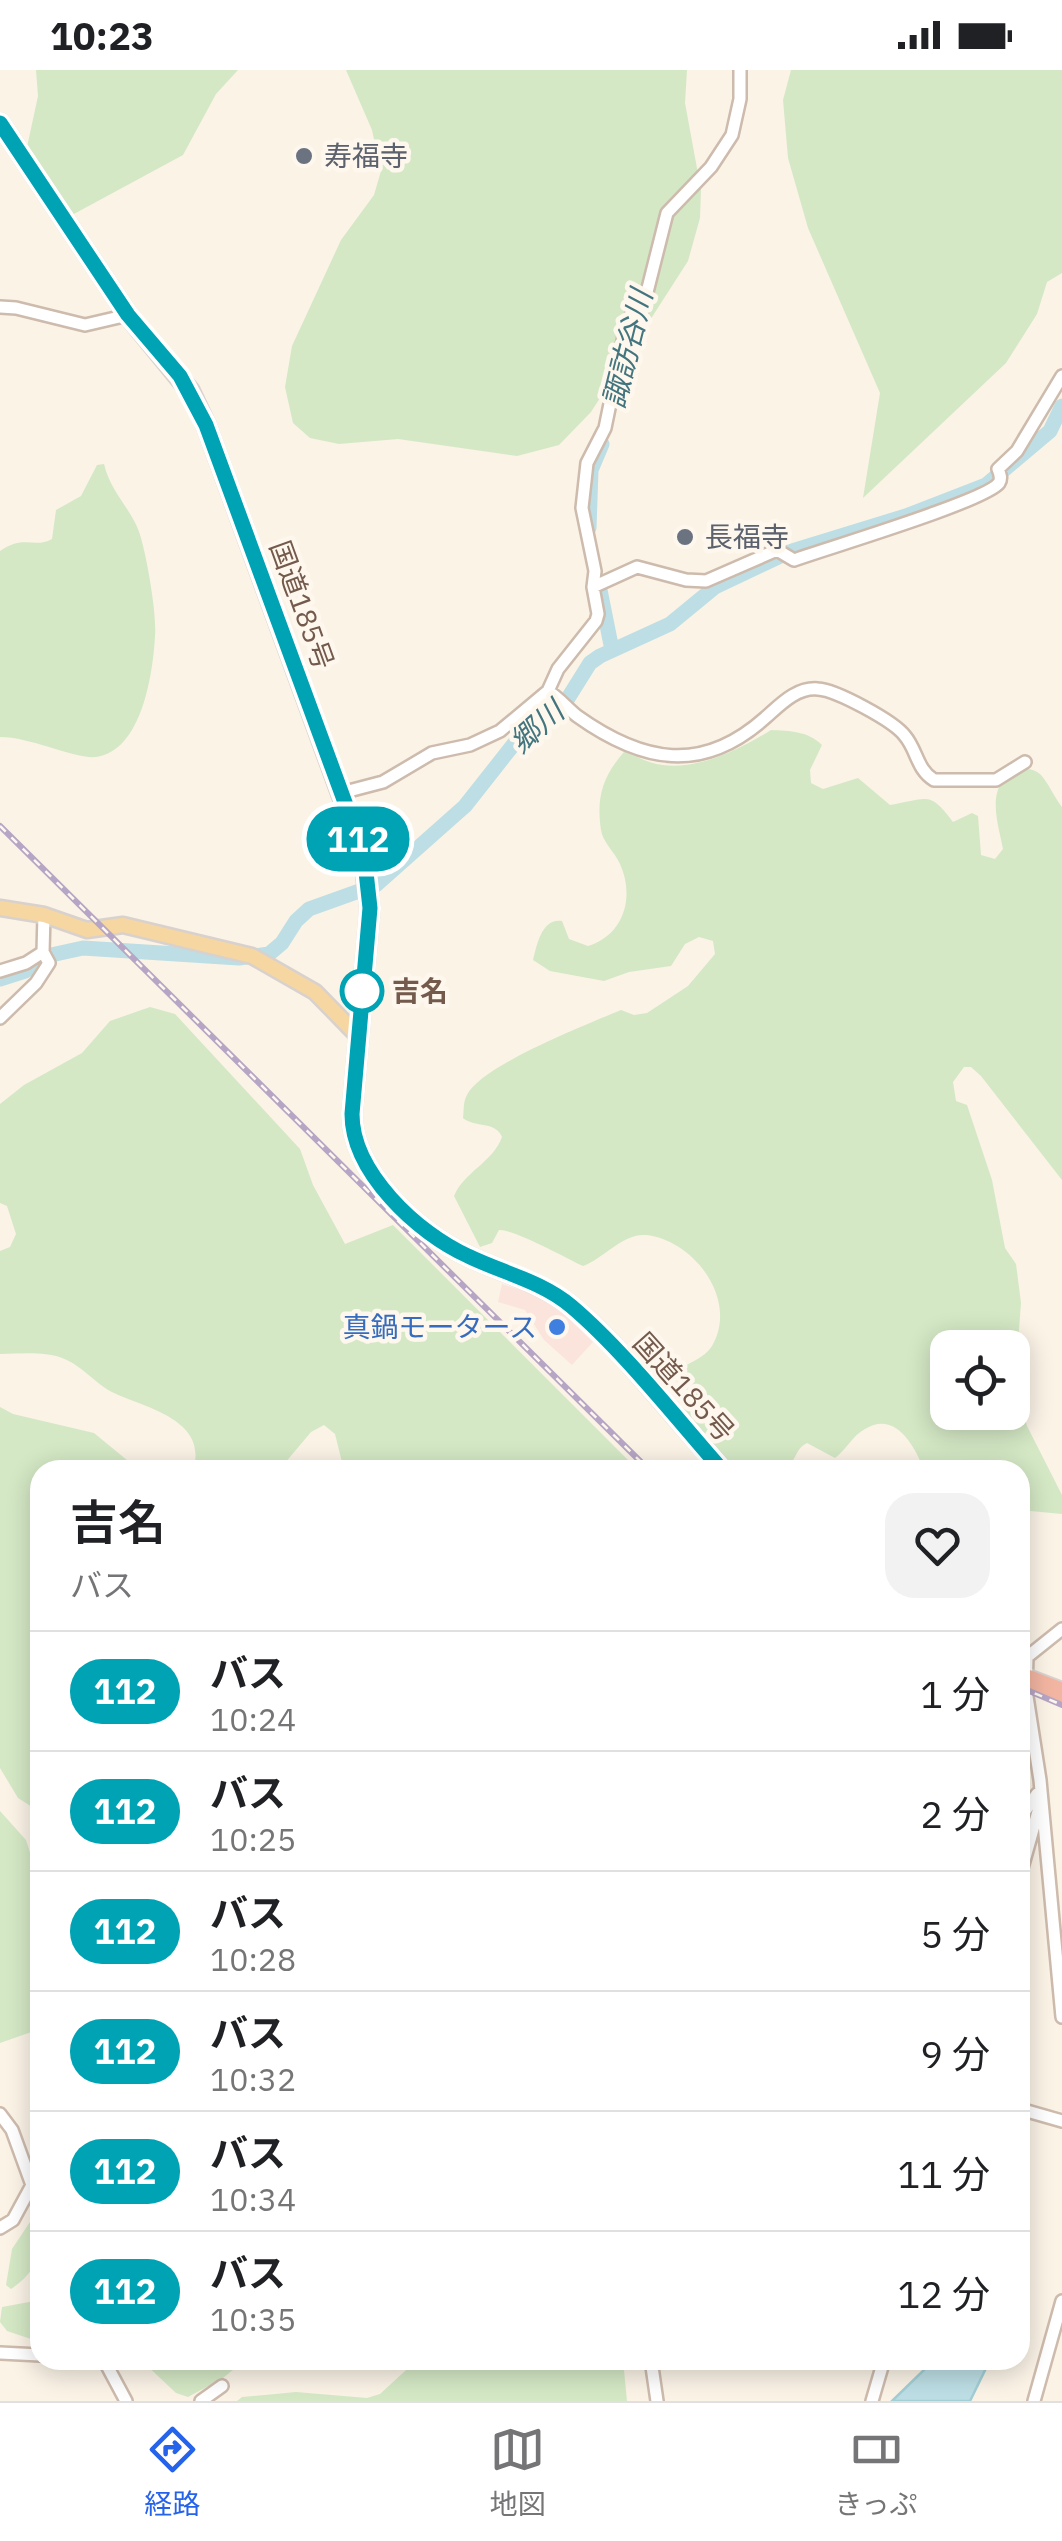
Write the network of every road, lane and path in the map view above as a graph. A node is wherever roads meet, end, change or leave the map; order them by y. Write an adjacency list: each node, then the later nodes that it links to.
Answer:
1 (740, 70): 6 (street)
2 (0, 123): 4 (highway, 国道185号)
3 (0, 307): 4 (street)
4 (128, 315): 9 (highway, 国道185号)
5 (1062, 376): 6 (street)
6 (597, 584): 7 (street)
7 (548, 690): 8 (street); 9 (street)
8 (1025, 762)
9 (341, 793): 15 (highway, 国道185号)
10 (0, 908): 11 (main road)
11 (44, 915): 12 (street); 15 (main road)
12 (45, 956): 13 (street); 14 (street)
13 (0, 971)
14 (0, 1018)
15 (358, 1036): 16 (highway, 国道185号)
16 (713, 1460)
17 (1062, 1629): 18 (street)
18 (1030, 1656)
19 (1030, 1680): 20 (highway)
20 (1062, 1692)
21 (1030, 1719): 22 (street)
22 (1040, 1780): 23 (street); 24 (street)
23 (1042, 1804): 25 (street); 26 (street)
24 (1030, 1806)
25 (1030, 1837)
26 (1062, 2017)
27 (1030, 2112): 29 (street)
28 (0, 2114): 30 (street)
29 (1062, 2121)
30 (30, 2180)
31 (30, 2189): 32 (street)
32 (0, 2228)
33 (1062, 2301): 44 (street)
34 (0, 2353): 35 (street)
35 (30, 2355)
36 (110, 2370): 40 (street)
37 (652, 2370): 42 (street)
38 (881, 2370): 43 (street)
39 (222, 2386): 41 (street)
40 (126, 2401)
41 (201, 2401)
42 (657, 2401)
43 (872, 2401)
44 (1034, 2401)

